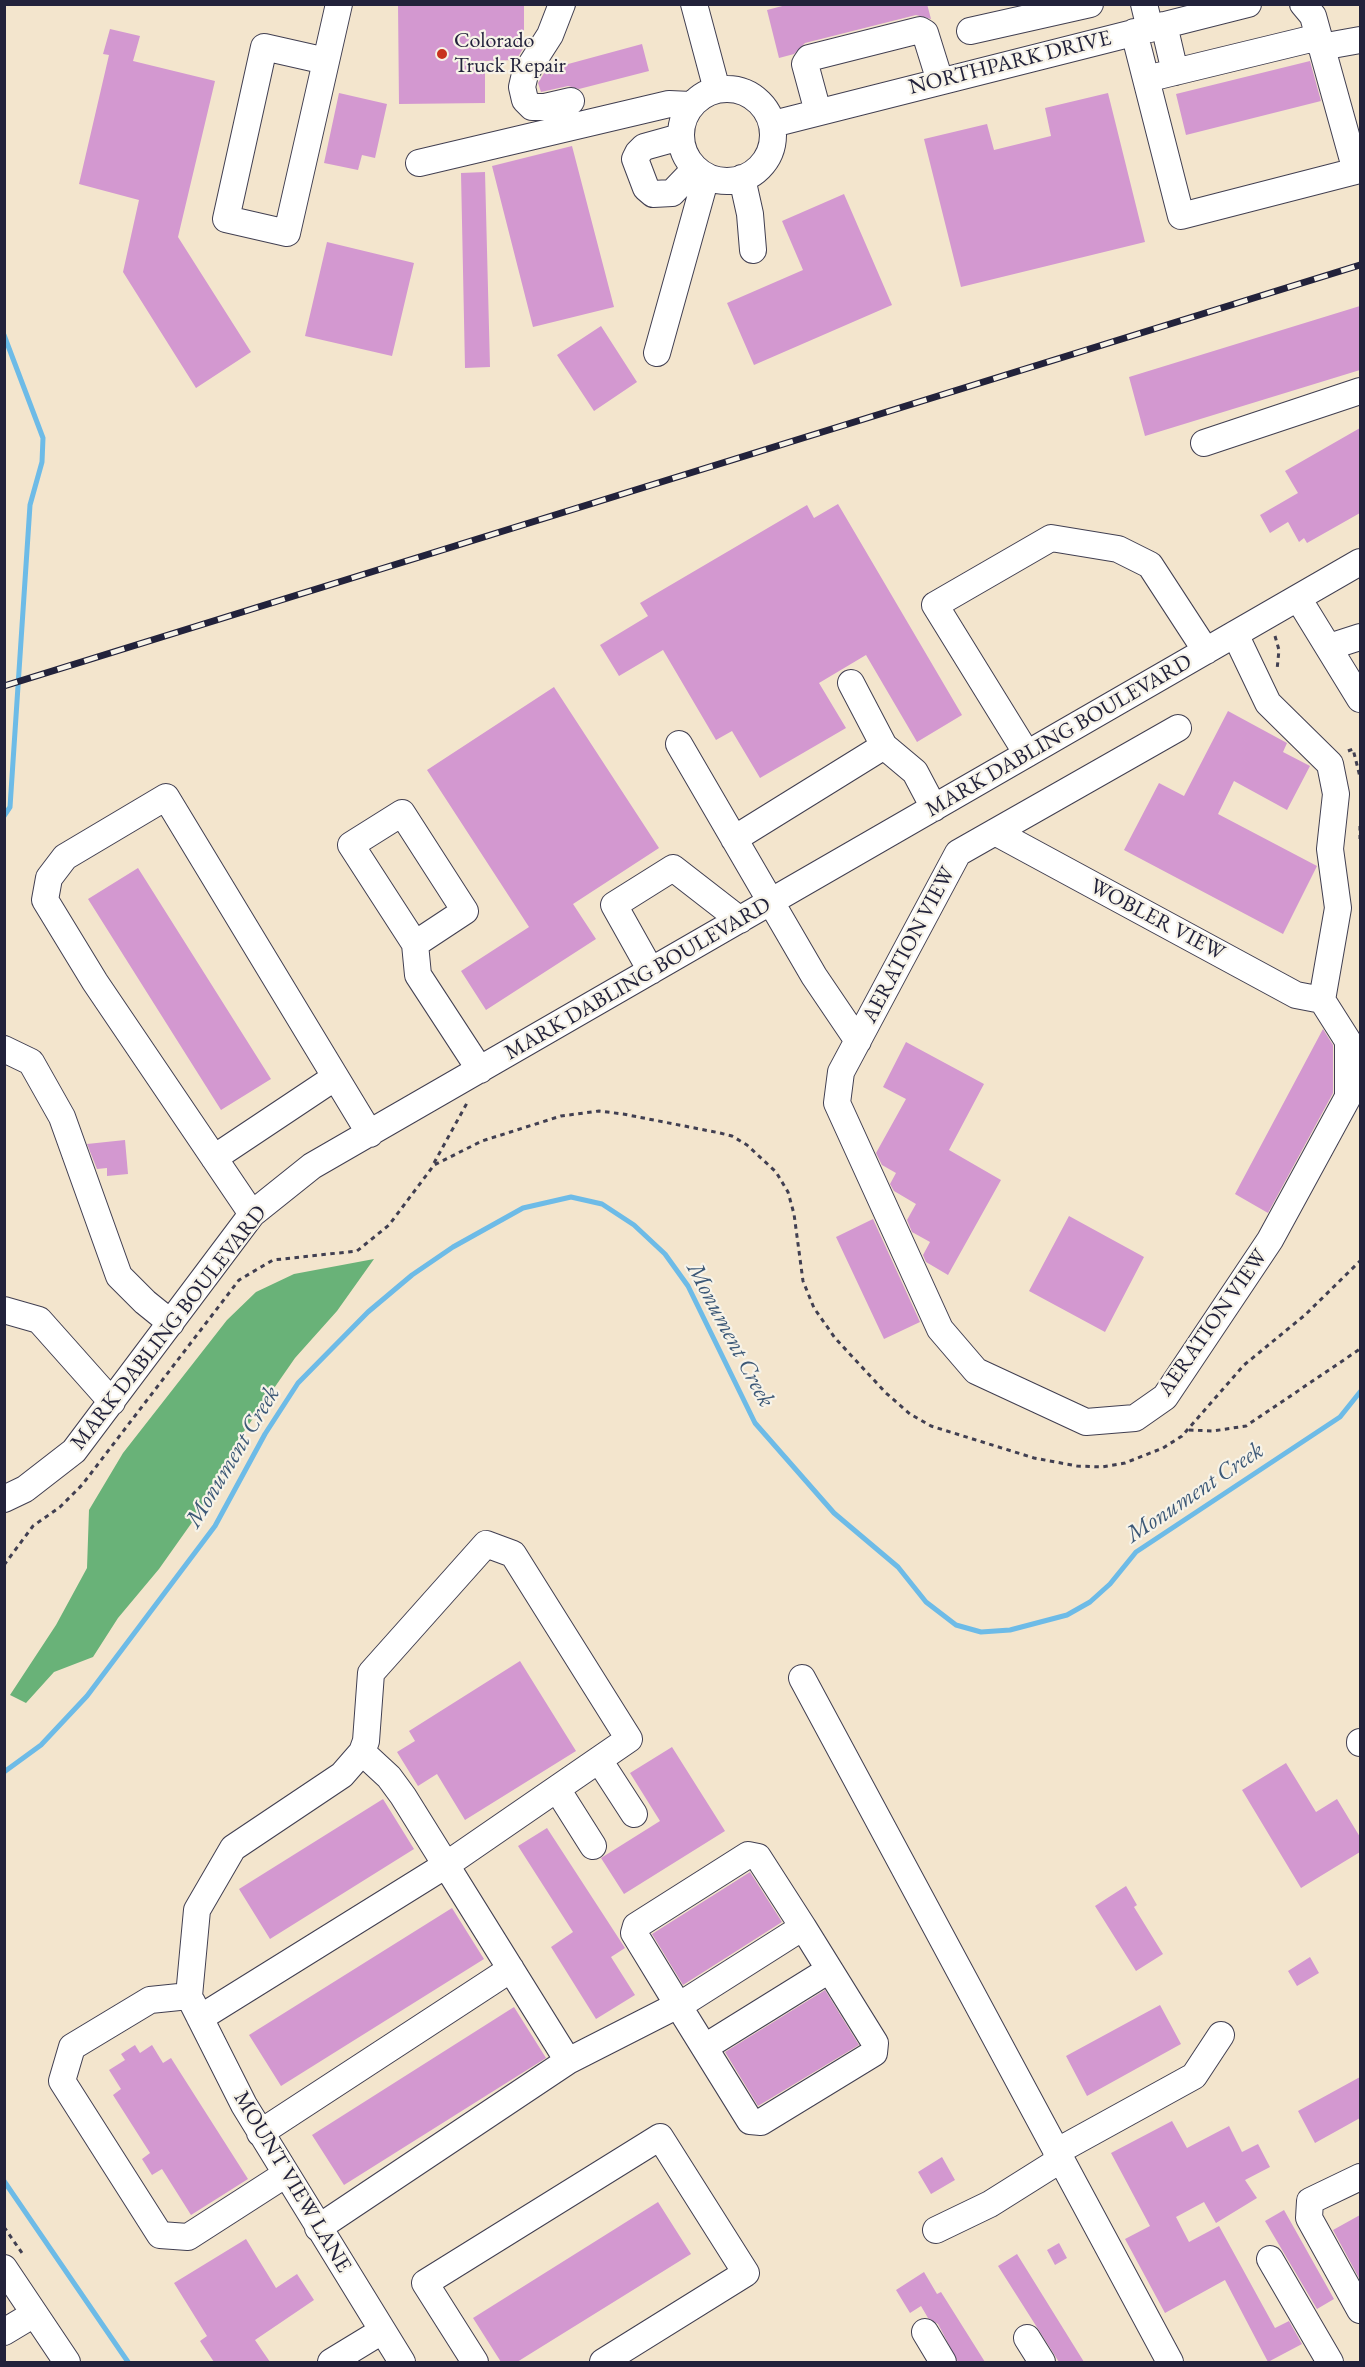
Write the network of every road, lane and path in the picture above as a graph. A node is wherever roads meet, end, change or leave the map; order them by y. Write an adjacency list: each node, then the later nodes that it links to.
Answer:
1 (339, 4): 12 (street)
2 (562, 4): 17 (street)
3 (694, 4): 16 (street)
4 (1090, 4): 9 (street)
5 (1248, 4): 7 (street, NORTHPARK DRIVE)
6 (1303, 4): 11 (street)
7 (1209, 9): 8 (street, NORTHPARK DRIVE)
8 (1148, 23): 13 (street); 14 (street); 15 (street, NORTHPARK DRIVE)
9 (970, 31)
10 (1360, 40): 11 (street)
11 (1320, 42): 13 (street); 24 (street)
12 (326, 61): 12 (street)
13 (1175, 72): 14 (street)
14 (1146, 78): 24 (street)
15 (940, 81): 19 (street, NORTHPARK DRIVE); 19 (street)
16 (717, 90): 18 (street); 20 (street)
17 (571, 101)
18 (691, 105): 21 (street); 22 (street)
19 (818, 112): 20 (street, NORTHPARK DRIVE)
20 (773, 124): 25 (street)
21 (680, 137): 23 (street); 23 (street)
22 (419, 163)
23 (700, 173): 25 (street); 27 (street)
24 (1358, 173)
25 (742, 178): 26 (street)
26 (753, 250)
27 (657, 353)
28 (1360, 391): 29 (street)
29 (1204, 443)
30 (1360, 562): 31 (street, MARK DABLING BOULEVARD)
31 (1298, 598): 32 (street, MARK DABLING BOULEVARD); 35 (street)
32 (1269, 615): 33 (street, MARK DABLING BOULEVARD); 37 (path)
33 (1235, 634): 36 (street, MARK DABLING BOULEVARD); 55 (street)
34 (1360, 637): 35 (street)
35 (1329, 647): 39 (street)
36 (1206, 651): 44 (street, MARK DABLING BOULEVARD); 44 (street)
37 (1277, 677)
38 (851, 683): 42 (street)
39 (1360, 699)
40 (1178, 728): 48 (street, AERATION VIEW)
41 (679, 744): 49 (street)
42 (884, 746): 46 (street); 49 (street)
43 (1342, 752): 45 (path)
44 (1027, 754): 46 (street, MARK DABLING BOULEVARD)
45 (1360, 777)
46 (934, 808): 51 (street, MARK DABLING BOULEVARD)
47 (1360, 826): 50 (path)
48 (995, 832): 55 (street, WOBLER VIEW); 56 (street, AERATION VIEW)
49 (734, 839): 51 (street)
50 (1360, 839)
51 (771, 902): 52 (street, MARK DABLING BOULEVARD); 56 (street)
52 (740, 920): 54 (street, MARK DABLING BOULEVARD); 54 (street)
53 (415, 944): 53 (street); 58 (street)
54 (651, 971): 58 (street, MARK DABLING BOULEVARD)
55 (1322, 1000): 56 (street, AERATION VIEW)
56 (858, 1041)
57 (4, 1049): 67 (street)
58 (480, 1070): 61 (street, MARK DABLING BOULEVARD)
59 (334, 1078): 61 (street); 62 (street); 62 (street)
60 (468, 1101): 63 (path)
61 (370, 1134): 64 (street, MARK DABLING BOULEVARD)
62 (214, 1158): 64 (street)
63 (434, 1165): 70 (path); 72 (path)
64 (252, 1214): 67 (street, MARK DABLING BOULEVARD)
65 (1360, 1261): 70 (path)
66 (4, 1310): 69 (street)
67 (171, 1323): 69 (street, MARK DABLING BOULEVARD)
68 (1360, 1349): 70 (path)
69 (112, 1402): 71 (street, MARK DABLING BOULEVARD)
70 (1189, 1430)
71 (4, 1499)
72 (4, 1565)
73 (802, 1678): 89 (street)
74 (362, 1752): 75 (street); 79 (street); 84 (street)
75 (599, 1760): 76 (street); 77 (street)
76 (557, 1789): 78 (street); 79 (street)
77 (634, 1814)
78 (593, 1846)
79 (446, 1865): 81 (street); 84 (street)
80 (803, 1928): 82 (street); 83 (street); 83 (street)
81 (511, 1969): 87 (street); 88 (street)
82 (830, 1970): 86 (street); 86 (street)
83 (678, 2005): 86 (street); 87 (street)
84 (194, 2007): 88 (street, MOUNT VIEW LANE); 90 (street)
85 (1221, 2036): 89 (street)
86 (705, 2047)
87 (568, 2061): 92 (street)
88 (260, 2133): 90 (street, MOUNT VIEW LANE)
89 (1058, 2156): 93 (street); 109 (street)
90 (286, 2175): 92 (street, MOUNT VIEW LANE)
91 (1360, 2177): 96 (street)
92 (318, 2228): 98 (street, MOUNT VIEW LANE)
93 (936, 2230)
94 (1270, 2259): 110 (street)
95 (4, 2268): 97 (street)
96 (1360, 2310)
97 (34, 2314): 99 (street); 102 (street)
98 (382, 2331): 103 (street); 104 (street, MOUNT VIEW LANE)
99 (4, 2332)
100 (925, 2332): 107 (street)
101 (1027, 2338): 108 (street)
102 (67, 2362)
103 (331, 2362)
104 (402, 2362)
105 (475, 2362): 106 (street)
106 (603, 2362)
107 (943, 2362)
108 (1042, 2362)
109 (1170, 2362)
110 (1330, 2362)

